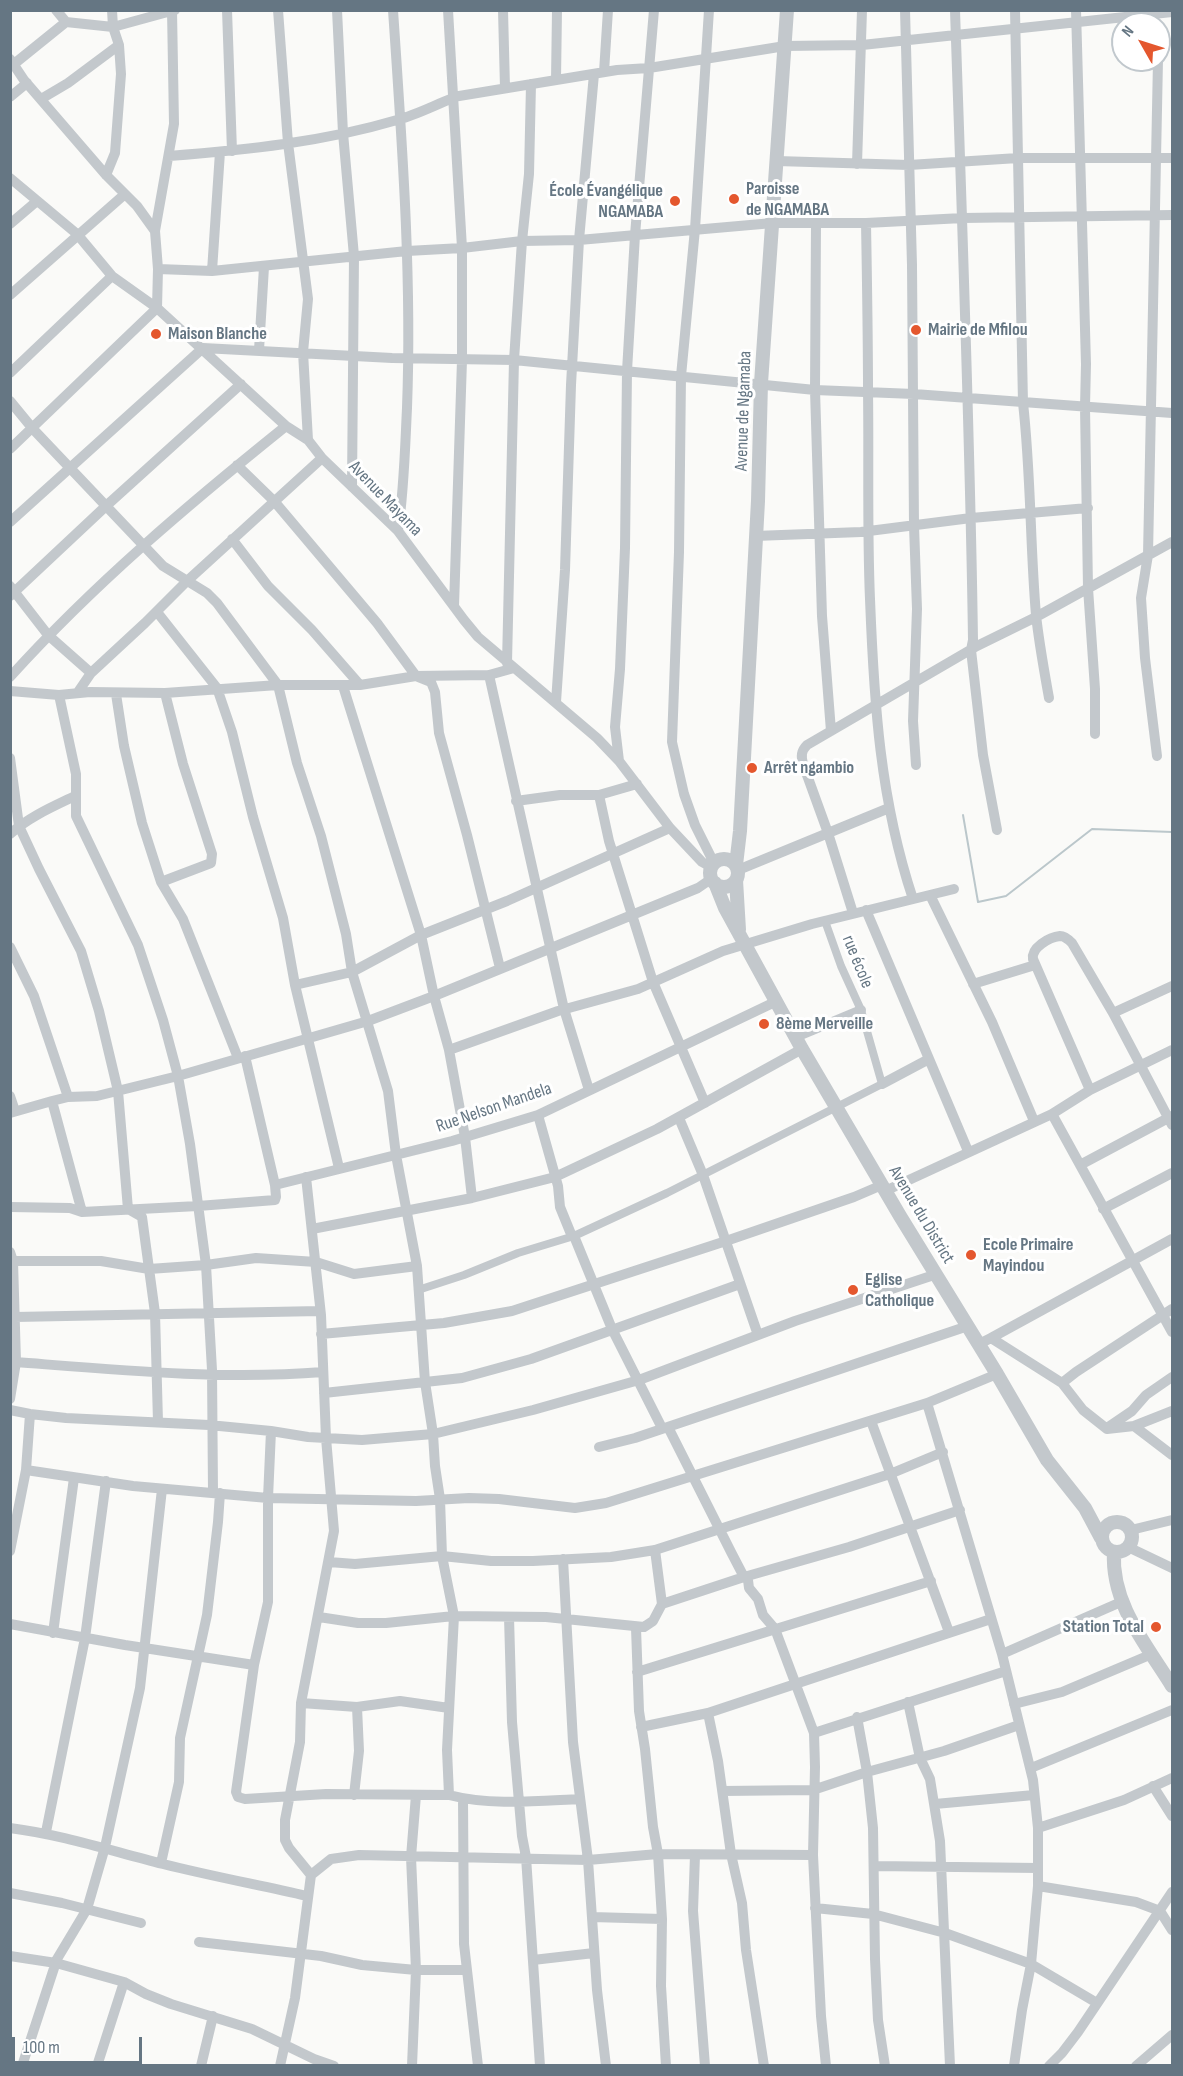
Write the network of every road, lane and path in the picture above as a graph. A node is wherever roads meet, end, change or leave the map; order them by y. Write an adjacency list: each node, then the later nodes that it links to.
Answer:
1 (112, 10): 21 (street)
2 (227, 10): 43 (street)
3 (278, 10): 42 (street)
4 (337, 10): 41 (street)
5 (393, 10): 40 (street)
6 (448, 10): 38 (street)
7 (503, 10): 36 (street)
8 (557, 10): 33 (street)
9 (608, 10): 32 (street)
10 (654, 10): 30 (street)
11 (709, 10): 28 (street)
12 (787, 10): 27 (street, Avenue de Ngamaba)
13 (862, 10): 26 (street)
14 (905, 10): 24 (street)
15 (955, 10): 23 (street)
16 (1015, 10): 22 (street)
17 (173, 11): 21 (street); 45 (street)
18 (61, 15): 21 (street); 29 (street)
19 (1076, 16): 20 (street); 22 (street); 46 (street)
20 (1111, 16)
21 (113, 27): 25 (street)
22 (1016, 27): 23 (street); 47 (street)
23 (956, 33): 24 (street); 51 (street)
24 (906, 39): 26 (street); 53 (street)
25 (119, 45): 39 (street); 54 (street)
26 (862, 45): 27 (street); 52 (street)
27 (785, 46): 28 (street); 50 (street, Avenue de Ngamaba)
28 (706, 59): 30 (street); 68 (street)
29 (12, 62): 34 (street)
30 (649, 68): 32 (street); 71 (street)
31 (1158, 72): 48 (street)
32 (599, 73): 33 (street); 72 (street)
33 (556, 80): 35 (street)
34 (27, 83): 37 (street); 39 (street)
35 (531, 84): 36 (street); 73 (street)
36 (505, 88): 38 (street)
37 (10, 97)
38 (453, 97): 40 (street); 74 (street)
39 (41, 99): 54 (street)
40 (400, 119): 41 (street); 75 (street)
41 (343, 133): 42 (street); 76 (street)
42 (288, 143): 43 (street); 77 (street)
43 (232, 151): 44 (street)
44 (220, 152): 45 (street); 80 (street)
45 (169, 156): 69 (street)
46 (1080, 157): 47 (street); 48 (street); 60 (street)
47 (1018, 158): 51 (street); 62 (street)
48 (1158, 158): 49 (street); 58 (street)
49 (1173, 158)
50 (777, 161): 52 (street); 66 (street, Avenue de Ngamaba)
51 (961, 163): 53 (street); 61 (street)
52 (857, 164): 53 (street)
53 (909, 165): 63 (street)
54 (106, 176): 56 (street)
55 (10, 178): 57 (street, Avenue Mayama)
56 (125, 194): 69 (street); 70 (street)
57 (37, 201): 65 (street); 70 (street, Avenue Mayama)
58 (1156, 214): 59 (street); 60 (street); 104 (street)
59 (1173, 215)
60 (1081, 216): 62 (street); 103 (street)
61 (963, 218): 62 (street); 63 (street); 100 (street)
62 (1018, 218): 102 (street)
63 (910, 222): 64 (street); 99 (street)
64 (866, 223): 67 (street); 98 (street)
65 (10, 224)
66 (773, 224): 67 (street); 68 (street); 95 (street, Avenue de Ngamaba)
67 (816, 224): 97 (street)
68 (694, 229): 71 (street); 94 (street)
69 (155, 231): 79 (street)
70 (77, 234): 81 (street, Avenue Mayama); 82 (street)
71 (635, 235): 72 (street); 92 (street)
72 (579, 240): 73 (street); 91 (street)
73 (522, 242): 74 (street); 90 (street)
74 (462, 248): 75 (street); 89 (street)
75 (407, 251): 76 (street); 88 (street)
76 (354, 256): 77 (street); 87 (street)
77 (304, 261): 78 (street); 86 (street)
78 (264, 267): 80 (street); 85 (street)
79 (158, 269): 80 (street); 83 (street)
80 (212, 271)
81 (112, 276): 83 (street, Avenue Mayama); 93 (street)
82 (10, 295)
83 (157, 308): 84 (street, Avenue Mayama); 107 (street)
84 (202, 348): 85 (street); 96 (street, Avenue Mayama); 112 (street)
85 (259, 350): 86 (street)
86 (303, 352): 87 (street); 108 (street)
87 (353, 356): 88 (street); 113 (street)
88 (409, 359): 89 (street); 121 (street)
89 (462, 360): 90 (street); 132 (street)
90 (514, 360): 91 (street); 137 (street)
91 (572, 366): 92 (street); 153 (street)
92 (627, 371): 94 (street); 159 (street)
93 (10, 373)
94 (681, 376): 95 (street); 173 (street)
95 (761, 383): 97 (street); 124 (street, Avenue de Ngamaba)
96 (241, 384): 106 (street, Avenue Mayama); 115 (street)
97 (815, 390): 98 (street); 123 (street)
98 (868, 391): 99 (street); 122 (street)
99 (914, 394): 100 (street); 120 (street)
100 (967, 398): 102 (street); 118 (street)
101 (10, 401): 107 (street)
102 (1023, 403): 103 (street); 117 (street)
103 (1085, 407): 104 (street); 116 (street)
104 (1152, 412): 105 (street); 128 (street)
105 (1173, 413)
106 (286, 426): 108 (street, Avenue Mayama); 111 (street)
107 (33, 429): 109 (street); 112 (street)
108 (308, 440): 110 (street, Avenue Mayama)
109 (10, 448)
110 (322, 458): 113 (street, Avenue Mayama); 114 (street)
111 (237, 465): 114 (street); 127 (street)
112 (69, 467): 115 (street); 119 (street)
113 (352, 487): 121 (street, Avenue Mayama)
114 (274, 501): 125 (street); 140 (street)
115 (106, 506): 127 (street); 131 (street)
116 (1088, 508): 117 (street); 130 (street)
117 (1029, 513): 118 (street); 134 (street)
118 (971, 518): 120 (street); 136 (street)
119 (10, 522)
120 (914, 526): 122 (street); 142 (street)
121 (398, 531): 132 (street, Avenue Mayama)
122 (867, 532): 123 (street); 154 (street)
123 (820, 534): 124 (street); 155 (street)
124 (755, 536): 166 (street, Avenue de Ngamaba)
125 (232, 539): 129 (street); 143 (street)
126 (1173, 542): 128 (street)
127 (143, 544): 129 (street); 135 (street)
128 (1148, 555): 130 (street); 157 (street)
129 (186, 582): 133 (street); 144 (street)
130 (1088, 588): 134 (street); 156 (street)
131 (12, 591): 135 (street)
132 (454, 606): 137 (street, Avenue Mayama)
133 (157, 612): 138 (street); 146 (street)
134 (1036, 617): 136 (street); 152 (street)
135 (48, 634): 138 (street); 141 (street)
136 (971, 650): 142 (street); 169 (street)
137 (511, 666): 139 (street); 153 (street, Avenue Mayama)
138 (91, 674): 148 (street)
139 (489, 675): 140 (street); 164 (street)
140 (416, 676): 143 (street); 180 (street)
141 (10, 677)
142 (913, 683): 154 (street); 160 (street)
143 (360, 685): 145 (street)
144 (278, 686): 145 (street); 146 (street); 191 (street)
145 (343, 686): 185 (street)
146 (217, 688): 149 (street); 194 (street)
147 (10, 691): 151 (street)
148 (78, 692): 150 (street); 151 (street)
149 (165, 693): 150 (street); 175 (street)
150 (116, 694): 175 (street)
151 (58, 695): 163 (street)
152 (1049, 698)
153 (556, 702): 159 (street, Avenue Mayama)
154 (875, 706): 155 (street); 165 (street)
155 (831, 731): 170 (street)
156 (1095, 734)
157 (1156, 756)
158 (10, 758): 167 (street)
159 (619, 761): 161 (street, Avenue Mayama)
160 (916, 765)
161 (637, 784): 162 (street); 168 (street, Avenue Mayama)
162 (599, 795): 164 (street); 172 (street)
163 (75, 796): 167 (street); 210 (street)
164 (516, 801): 176 (street)
165 (889, 807): 170 (street); 179 (street)
166 (740, 813): 173 (street, Avenue de Ngamaba); 174 (street, Avenue de Ngamaba)
167 (20, 826): 171 (street); 214 (street)
168 (670, 828): 172 (street); 173 (street, Avenue Mayama)
169 (997, 830)
170 (828, 833): 174 (street); 182 (street)
171 (10, 834)
172 (613, 852): 176 (street); 183 (street)
173 (713, 871): 174 (street); 174 (street); 183 (street); 186 (street, Avenue du District)
174 (737, 872): 186 (street, Avenue du District)
175 (160, 882): 207 (street)
176 (537, 887): 180 (street); 188 (street)
177 (954, 890): 178 (street)
178 (930, 895): 179 (street); 193 (street)
179 (913, 899): 181 (street)
180 (486, 910): 185 (street); 190 (street)
181 (866, 910): 182 (street); 208 (street)
182 (854, 913): 184 (street)
183 (632, 915): 188 (street); 192 (street)
184 (825, 921): 186 (street); 199 (street, rue école)
185 (421, 935): 191 (street); 196 (street)
186 (742, 939): 192 (street); 197 (street, Avenue du District)
187 (10, 948): 216 (street)
188 (551, 948): 190 (street); 198 (street)
189 (1035, 965): 193 (street); 200 (street); 213 (street)
190 (500, 968): 196 (street)
191 (352, 972): 194 (street); 201 (street)
192 (653, 982): 198 (street); 204 (street)
193 (973, 984): 225 (street)
194 (296, 985): 202 (street)
195 (1173, 986): 200 (street)
196 (434, 996): 201 (street); 205 (street)
197 (777, 1001): 203 (street, Avenue du District); 204 (street, Rue Nelson Mandela)
198 (564, 1009): 205 (street); 212 (street)
199 (861, 1011): 203 (street); 211 (street, rue école)
200 (1113, 1013): 209 (street)
201 (368, 1021): 202 (street); 228 (street)
202 (309, 1036): 207 (street); 230 (street)
203 (799, 1043): 218 (street); 219 (street, Avenue du District)
204 (680, 1047): 212 (street, Rue Nelson Mandela); 218 (street)
205 (449, 1050): 226 (street)
206 (1173, 1050): 209 (street)
207 (241, 1057): 210 (street); 235 (street)
208 (929, 1059): 211 (street); 227 (street)
209 (1141, 1065): 213 (street); 224 (street)
210 (178, 1076): 214 (street); 238 (street)
211 (882, 1084): 219 (street)
212 (589, 1090): 221 (street, Rue Nelson Mandela)
213 (1090, 1090): 222 (street)
214 (118, 1091): 216 (street); 240 (street)
215 (10, 1096): 220 (street)
216 (68, 1097): 217 (street)
217 (52, 1101): 220 (street); 243 (street)
218 (705, 1103): 223 (street)
219 (837, 1107): 232 (street); 236 (street, Avenue du District)
220 (13, 1112)
221 (538, 1114): 226 (street, Rue Nelson Mandela); 233 (street)
222 (1052, 1114): 225 (street); 229 (street)
223 (678, 1118): 232 (street); 233 (street)
224 (1171, 1119): 229 (street)
225 (1034, 1121): 227 (street)
226 (465, 1137): 228 (street, Rue Nelson Mandela); 237 (street)
227 (968, 1151): 236 (street)
228 (396, 1155): 230 (street, Rue Nelson Mandela); 242 (street)
229 (1080, 1165): 241 (street)
230 (339, 1168): 234 (street, Rue Nelson Mandela)
231 (1173, 1173): 241 (street)
232 (703, 1175): 245 (street); 247 (street)
233 (555, 1176): 237 (street); 245 (street)
234 (306, 1177): 235 (street, Rue Nelson Mandela); 244 (street)
235 (275, 1185): 238 (street)
236 (883, 1188): 247 (street); 254 (street, Avenue du District)
237 (472, 1198): 242 (street)
238 (198, 1206): 240 (street); 251 (street)
239 (10, 1208): 243 (street)
240 (128, 1209): 243 (street); 253 (street)
241 (1104, 1209): 249 (street)
242 (406, 1210): 244 (street); 252 (street)
243 (82, 1212)
244 (312, 1229): 250 (street)
245 (574, 1236): 255 (street); 257 (street)
246 (1173, 1239): 249 (street)
247 (726, 1241): 255 (street); 256 (street)
248 (12, 1256): 253 (street); 263 (street)
249 (1131, 1261): 262 (street); 270 (street)
250 (316, 1262): 251 (street); 252 (street); 259 (street)
251 (206, 1265): 253 (street); 260 (street)
252 (417, 1266): 257 (street)
253 (149, 1269): 261 (street)
254 (937, 1274): 265 (street, Avenue du District); 269 (street)
255 (594, 1284): 264 (street); 266 (street)
256 (740, 1284): 266 (street); 269 (street)
257 (418, 1290): 264 (street)
258 (1173, 1309): 262 (street)
259 (320, 1311): 260 (street); 268 (street)
260 (208, 1312): 261 (street); 275 (street)
261 (155, 1313): 263 (street); 272 (street)
262 (1163, 1316): 267 (street); 279 (street)
263 (15, 1317): 271 (street)
264 (420, 1326): 268 (street); 278 (street)
265 (968, 1326): 270 (street, Avenue du District); 290 (street)
266 (612, 1329): 277 (street); 278 (street)
267 (1173, 1332)
268 (321, 1334): 273 (street)
269 (758, 1335): 277 (street)
270 (985, 1341): 274 (street, Avenue du District); 279 (street)
271 (16, 1362): 272 (street); 281 (street)
272 (157, 1372): 275 (street); 287 (street)
273 (323, 1372): 275 (street); 280 (street)
274 (997, 1374): 282 (street); 308 (street, Avenue du District)
275 (212, 1375): 288 (street)
276 (1173, 1377): 291 (street)
277 (639, 1380): 290 (street); 293 (street)
278 (425, 1382): 280 (street); 293 (street)
279 (1062, 1383): 291 (street)
280 (324, 1393): 294 (street)
281 (10, 1399)
282 (927, 1403): 286 (street); 296 (street)
283 (10, 1410): 285 (street)
284 (1173, 1411): 289 (street)
285 (30, 1414): 287 (street); 298 (street)
286 (871, 1421): 299 (street); 300 (street)
287 (158, 1422): 288 (street)
288 (213, 1426): 292 (street); 304 (street)
289 (1134, 1426): 291 (street); 297 (street)
290 (665, 1427): 295 (street); 300 (street)
291 (1107, 1429)
292 (272, 1431): 294 (street); 305 (street)
293 (433, 1434): 294 (street); 307 (street)
294 (326, 1438): 306 (street)
295 (600, 1447)
296 (943, 1452): 299 (street); 309 (street)
297 (1173, 1455)
298 (26, 1470): 301 (street); 317 (street)
299 (890, 1474): 312 (street); 313 (street)
300 (692, 1477): 307 (street); 313 (street)
301 (74, 1478): 302 (street); 336 (street)
302 (106, 1481): 303 (street); 337 (street)
303 (162, 1489): 304 (street); 338 (street)
304 (217, 1492): 305 (street); 341 (street)
305 (268, 1498): 306 (street); 342 (street)
306 (331, 1498): 307 (street); 321 (street)
307 (440, 1499): 319 (street)
308 (1086, 1508): 311 (street, Avenue du District); 314 (street, Avenue du District)
309 (960, 1510): 312 (street); 331 (street)
310 (1173, 1520): 311 (street)
311 (1125, 1526): 314 (street); 315 (street)
312 (911, 1527): 323 (street); 324 (street)
313 (719, 1529): 316 (street); 323 (street)
314 (1101, 1538): 318 (street)
315 (1128, 1547): 318 (street); 322 (street)
316 (655, 1550): 320 (street); 326 (street)
317 (10, 1551)
318 (1114, 1552): 325 (street)
319 (442, 1556): 320 (street); 321 (street); 327 (street)
320 (563, 1559): 330 (street)
321 (328, 1562): 328 (street)
322 (1173, 1568)
323 (744, 1577): 326 (street); 334 (street)
324 (931, 1581): 334 (street); 335 (street)
325 (1121, 1602): 339 (street); 340 (street)
326 (662, 1604): 333 (street)
327 (454, 1616): 328 (street); 329 (street); 351 (street)
328 (319, 1617): 348 (street)
329 (509, 1617): 330 (street); 372 (street)
330 (565, 1618): 333 (street); 371 (street)
331 (992, 1619): 335 (street); 339 (street)
332 (10, 1624): 336 (street)
333 (636, 1628): 344 (street)
334 (775, 1629): 344 (street); 345 (street)
335 (949, 1632): 345 (street)
336 (53, 1633): 337 (street)
337 (85, 1638): 338 (street); 377 (street)
338 (145, 1648): 341 (street); 378 (street)
339 (1002, 1654): 343 (street)
340 (1152, 1654): 346 (street); 349 (street)
341 (199, 1658): 342 (street); 387 (street)
342 (254, 1665): 369 (street)
343 (1006, 1671): 347 (street); 349 (street)
344 (637, 1672): 356 (street)
345 (796, 1683): 353 (street); 357 (street)
346 (1172, 1684)
347 (908, 1702): 354 (street); 358 (street)
348 (301, 1703): 350 (street); 369 (street)
349 (1014, 1704): 355 (street)
350 (357, 1707): 351 (street); 365 (street)
351 (449, 1708): 367 (street)
352 (1173, 1710): 359 (street)
353 (708, 1713): 356 (street); 363 (street)
354 (857, 1717): 357 (street); 360 (street)
355 (1019, 1725): 358 (street); 359 (street)
356 (641, 1727): 379 (street)
357 (814, 1733): 364 (street)
358 (920, 1758): 360 (street); 373 (street)
359 (1030, 1768): 368 (street)
360 (867, 1772): 364 (street); 389 (street)
361 (1173, 1778): 362 (street)
362 (1153, 1786): 374 (street); 375 (street)
363 (723, 1791): 364 (street); 380 (street)
364 (813, 1791): 382 (street)
365 (354, 1795): 366 (street); 369 (street)
366 (416, 1795): 367 (street); 383 (street)
367 (449, 1795): 370 (street)
368 (1034, 1795): 373 (street); 375 (street)
369 (290, 1798): 391 (street)
370 (463, 1799): 372 (street); 385 (street)
371 (580, 1799): 372 (street); 386 (street)
372 (520, 1802): 384 (street)
373 (934, 1804): 388 (street)
374 (1173, 1816)
375 (1038, 1827): 390 (street)
376 (10, 1828): 377 (street)
377 (46, 1832): 378 (street)
378 (105, 1847): 387 (street); 397 (street)
379 (658, 1854): 381 (street); 386 (street); 401 (street)
380 (731, 1854): 381 (street); 382 (street); 430 (street)
381 (695, 1855): 429 (street)
382 (813, 1855): 396 (street)
383 (411, 1857): 385 (street); 391 (street); 412 (street)
384 (526, 1857): 385 (street); 386 (street); 409 (street)
385 (463, 1858): 413 (street)
386 (588, 1860): 400 (street)
387 (161, 1863): 395 (street)
388 (941, 1865): 389 (street); 390 (street); 404 (street)
389 (875, 1866): 399 (street)
390 (1038, 1868): 392 (street)
391 (311, 1875): 395 (street)
392 (1038, 1886): 398 (street); 411 (street)
393 (1173, 1892): 398 (street)
394 (10, 1893): 397 (street)
395 (307, 1896): 407 (street)
396 (815, 1908): 399 (street); 431 (street)
397 (87, 1909): 402 (street); 410 (street)
398 (1160, 1911): 403 (street); 415 (street)
399 (873, 1914): 404 (street); 432 (street)
400 (592, 1917): 401 (street); 406 (street)
401 (662, 1919): 428 (street)
402 (141, 1923)
403 (1173, 1930)
404 (945, 1933): 411 (street); 433 (street)
405 (199, 1942): 407 (street)
406 (594, 1953): 409 (street); 427 (street)
407 (300, 1955): 412 (street); 418 (street)
408 (10, 1956): 410 (street)
409 (533, 1960): 426 (street)
410 (56, 1963): 414 (street); 419 (street)
411 (1031, 1964): 415 (street); 434 (street)
412 (416, 1970): 413 (street); 424 (street)
413 (466, 1970): 425 (street)
414 (124, 1982): 416 (street); 420 (street)
415 (1097, 2003): 435 (street)
416 (213, 2016): 418 (street); 421 (street)
417 (1173, 2035): 436 (street)
418 (285, 2045): 422 (street); 423 (street)
419 (22, 2066)
420 (97, 2066)
421 (201, 2066)
422 (280, 2066)
423 (334, 2066)
424 (412, 2066)
425 (478, 2066)
426 (540, 2066)
427 (606, 2066)
428 (666, 2066)
429 (705, 2066)
430 (764, 2066)
431 (826, 2066)
432 (885, 2066)
433 (950, 2066)
434 (1014, 2066)
435 (1048, 2066)
436 (1137, 2066)

